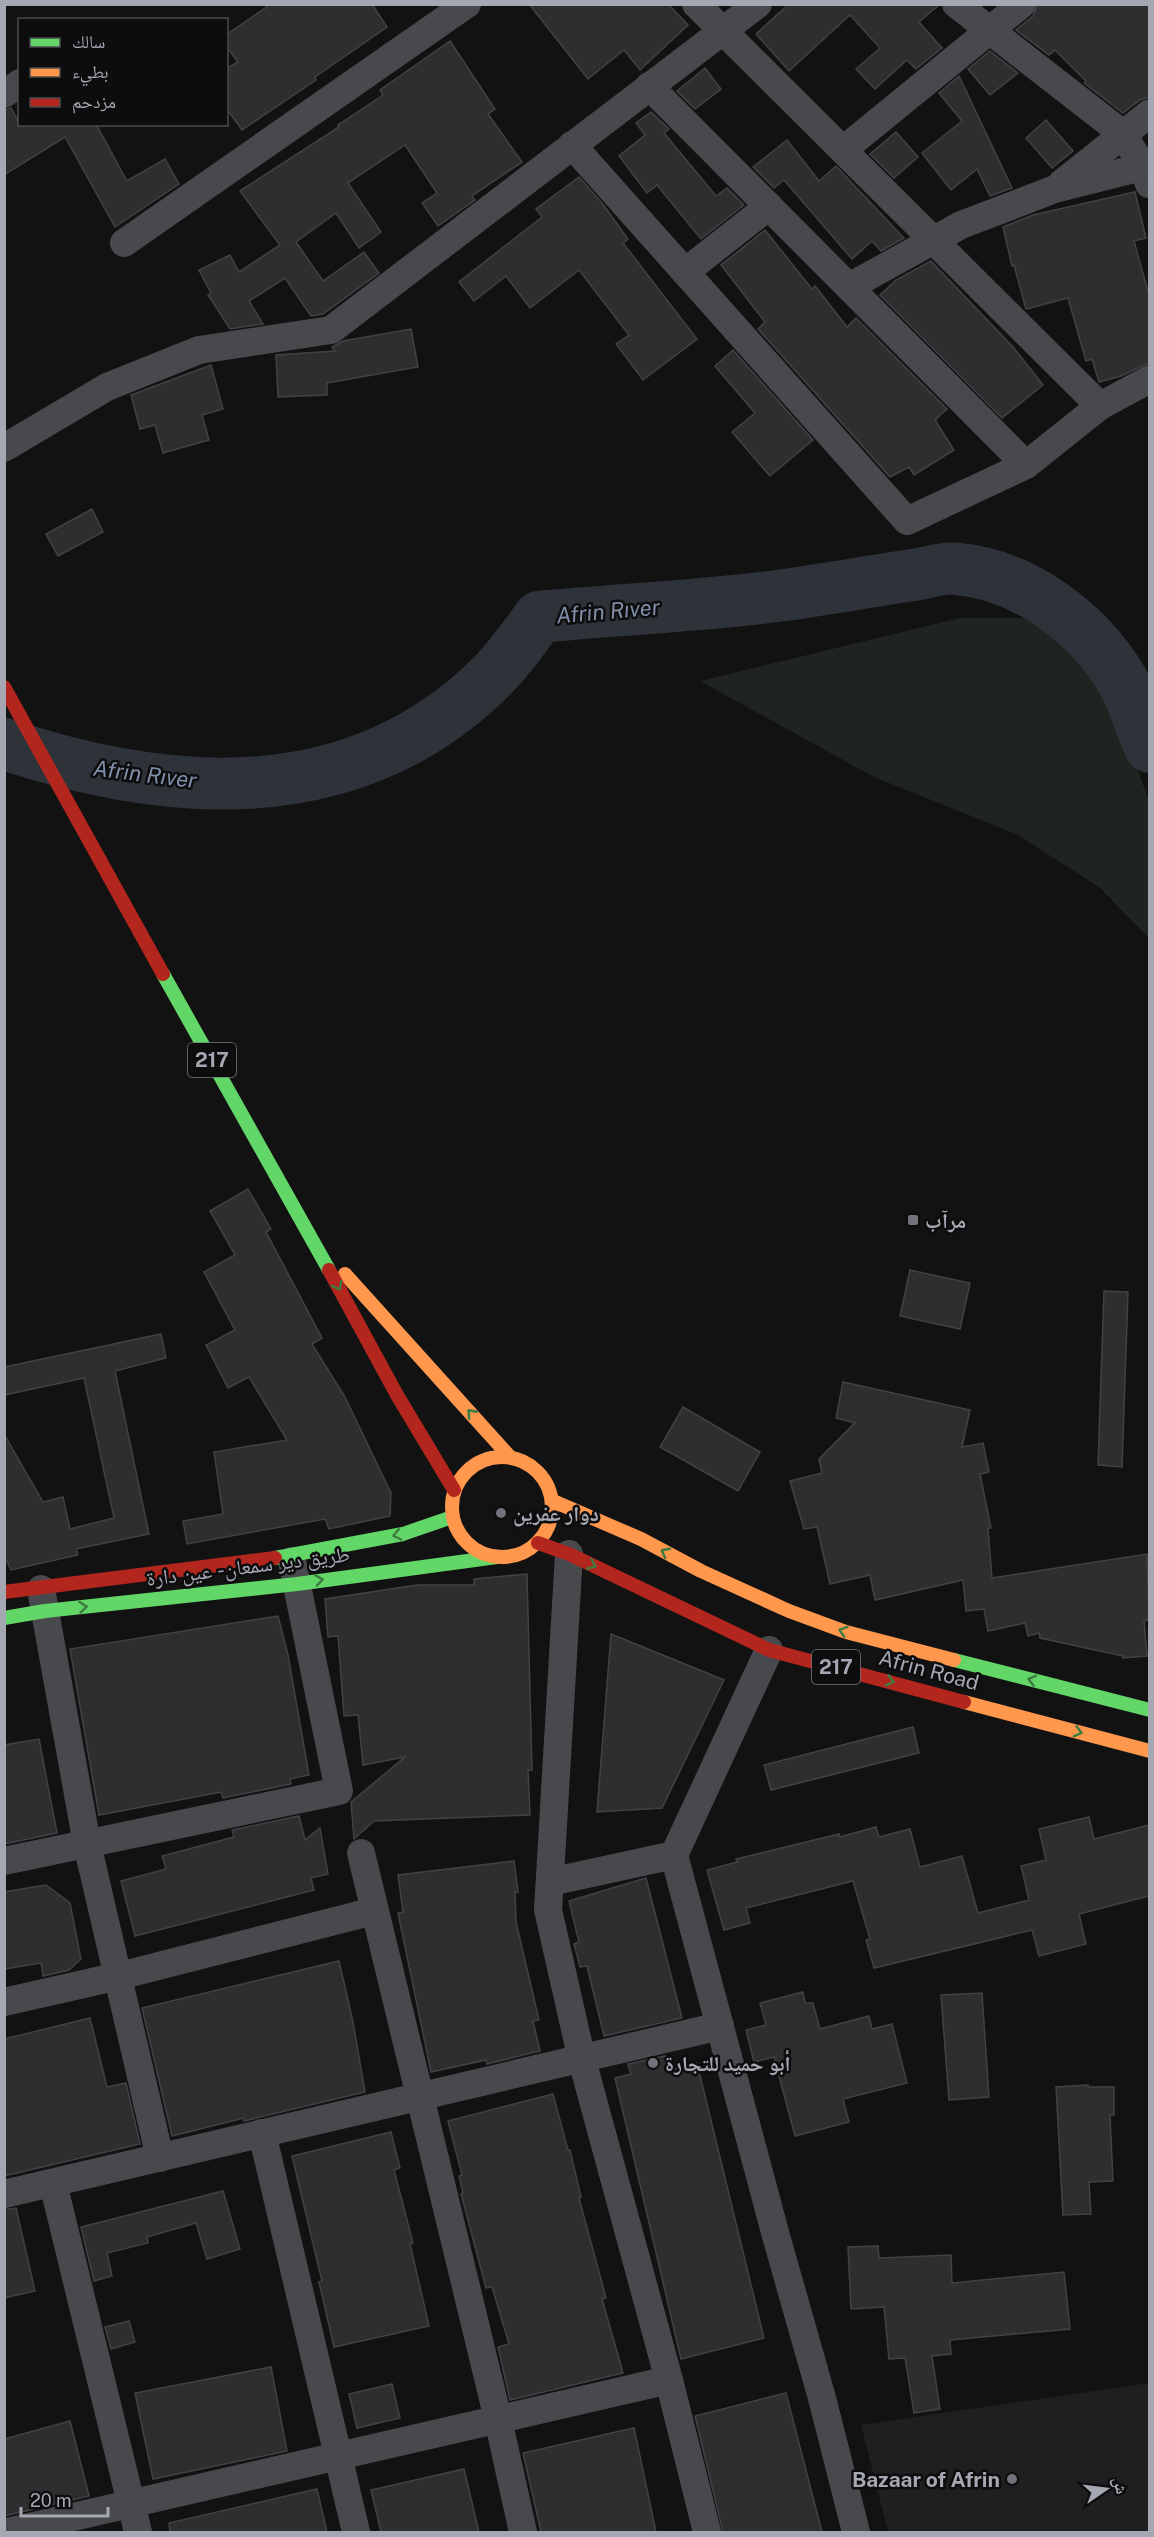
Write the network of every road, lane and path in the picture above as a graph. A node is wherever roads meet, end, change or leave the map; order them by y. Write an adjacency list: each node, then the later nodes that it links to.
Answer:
1 (467, 4): 19 (street)
2 (696, 4): 7 (street)
3 (758, 4): 7 (street)
4 (956, 4): 6 (street)
5 (1022, 4): 6 (street)
6 (988, 31): 12 (street); 14 (street)
7 (724, 32): 9 (street); 14 (street)
8 (18, 84): 10 (street)
9 (649, 86): 13 (street); 17 (street)
10 (4, 94)
11 (1149, 113): 12 (street)
12 (1123, 134): 15 (street); 16 (street)
13 (572, 146): 20 (street); 24 (street)
14 (843, 150): 18 (street)
15 (1147, 172): 16 (street)
16 (1055, 189): 18 (street)
17 (769, 206): 20 (street); 21 (street)
18 (933, 240): 21 (street); 23 (street)
19 (124, 243)
20 (685, 272): 25 (street)
21 (849, 287): 25 (street)
22 (1149, 380): 23 (street)
23 (1100, 406): 25 (street)
24 (4, 448)
25 (1026, 465)
26 (4, 687): 27 (main road, 217)
27 (310, 1234): 28 (main road, 217, one-way to 27); 29 (main road, 217, one-way to 29)
28 (510, 1456): 29 (main road); 30 (main road, 217)
29 (454, 1490): 31 (main road)
30 (553, 1502): 32 (main road); 40 (main road, Afrin Road / 217, one-way to 30)
31 (452, 1517): 34 (main road); 35 (main road, طريق دير سمعان - عين دارة, one-way to 35)
32 (538, 1543): 33 (main road, Afrin Road / 217); 34 (main road)
33 (569, 1554): 39 (main road, Afrin Road / 217, one-way to 39); 46 (street)
34 (497, 1557): 35 (main road, طريق دير سمعان - عين دارة, one-way to 34)
35 (294, 1570): 37 (main road, طريق دير سمعان - عين دارة, one-way to 35); 37 (main road, طريق دير سمعان - عين دارة); 42 (street)
36 (4, 1592): 37 (main road, طريق دير سمعان - عين دارة)
37 (43, 1599): 38 (main road, طريق دير سمعان - عين دارة); 42 (street)
38 (4, 1618)
39 (769, 1650): 41 (main road, Afrin Road / 217, one-way to 41); 44 (street)
40 (1149, 1710)
41 (1149, 1751)
42 (87, 1844): 45 (street); 48 (street)
43 (361, 1853): 47 (street)
44 (674, 1855): 46 (street); 50 (street)
45 (4, 1861)
46 (550, 1882): 51 (street)
47 (374, 1911): 48 (street); 52 (street)
48 (119, 1976): 49 (street); 54 (street)
49 (4, 2002)
50 (720, 2026): 51 (street); 66 (street)
51 (582, 2060): 52 (street); 57 (street)
52 (419, 2097): 53 (street); 58 (street)
53 (262, 2133): 54 (street); 59 (street)
54 (159, 2158): 55 (street)
55 (53, 2183): 56 (street); 60 (street)
56 (4, 2194)
57 (669, 2380): 58 (street); 65 (street)
58 (498, 2419): 59 (street); 64 (street)
59 (338, 2457): 60 (street); 63 (street)
60 (130, 2504): 61 (street); 62 (street)
61 (8, 2532)
62 (138, 2532)
63 (356, 2532)
64 (523, 2532)
65 (707, 2532)
66 (856, 2532)

